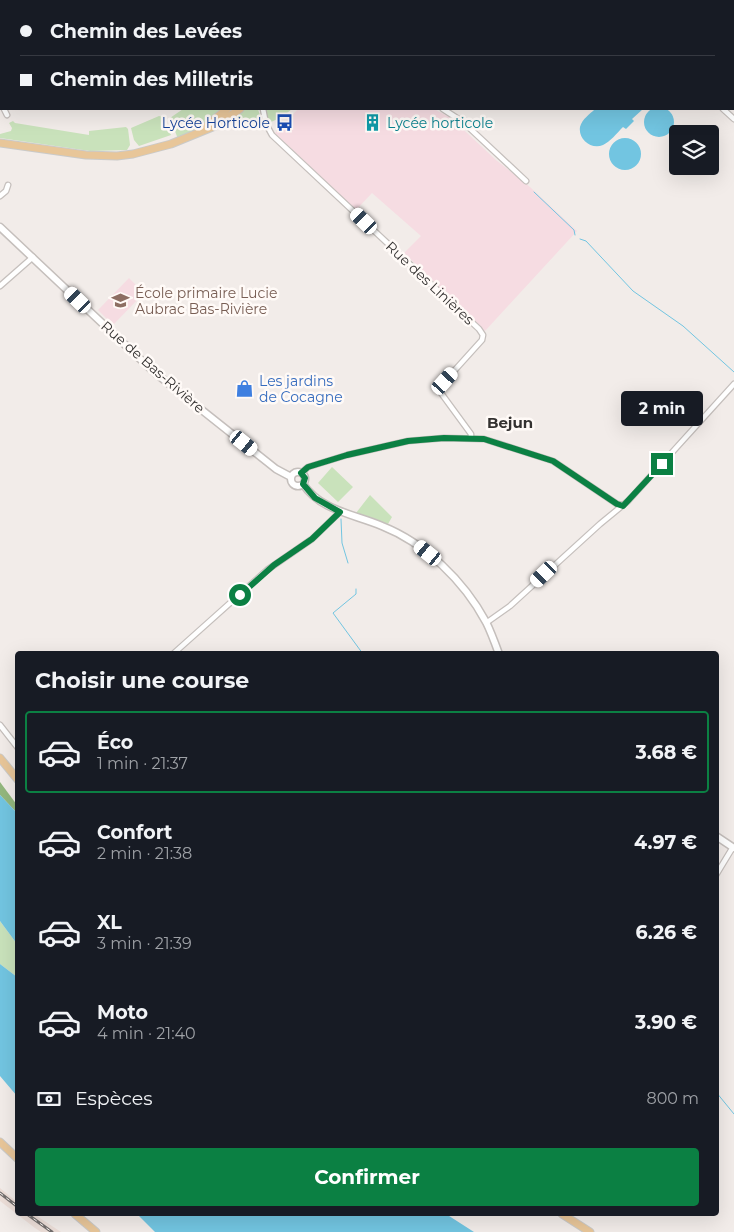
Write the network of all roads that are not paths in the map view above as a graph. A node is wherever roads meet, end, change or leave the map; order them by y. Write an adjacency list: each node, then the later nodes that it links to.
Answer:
1 (4, 110): 7 (street)
2 (226, 110): 9 (main road)
3 (239, 110): 9 (main road)
4 (263, 110): 18 (street, Rue des Linières)
5 (445, 110): 11 (street)
6 (724, 110): 8 (street)
7 (6, 115)
8 (734, 119)
9 (199, 132): 10 (main road)
10 (0, 142)
11 (526, 181)
12 (8, 185): 13 (street)
13 (0, 196)
14 (0, 228): 15 (street, Rue de Bas-Rivière)
15 (33, 257): 16 (street); 20 (street, Rue de Bas-Rivière)
16 (0, 286)
17 (734, 384): 22 (street)
18 (472, 438): 19 (street); 22 (street)
19 (301, 473): 20 (street); 21 (street)
20 (291, 477): 21 (street)
21 (303, 484): 23 (street)
22 (623, 506): 24 (street)
23 (340, 512): 24 (street); 25 (street)
24 (486, 624): 26 (street)
25 (176, 651)
26 (498, 651)
27 (0, 725): 28 (street)
28 (15, 744)
29 (0, 758): 30 (main road)
30 (15, 776)
31 (719, 838): 32 (street)
32 (734, 847): 33 (street)
33 (719, 870)
34 (0, 1142): 35 (main road)
35 (15, 1156)
36 (77, 1216): 38 (main road)
37 (565, 1216): 39 (main road)
38 (96, 1232)
39 (590, 1232)

